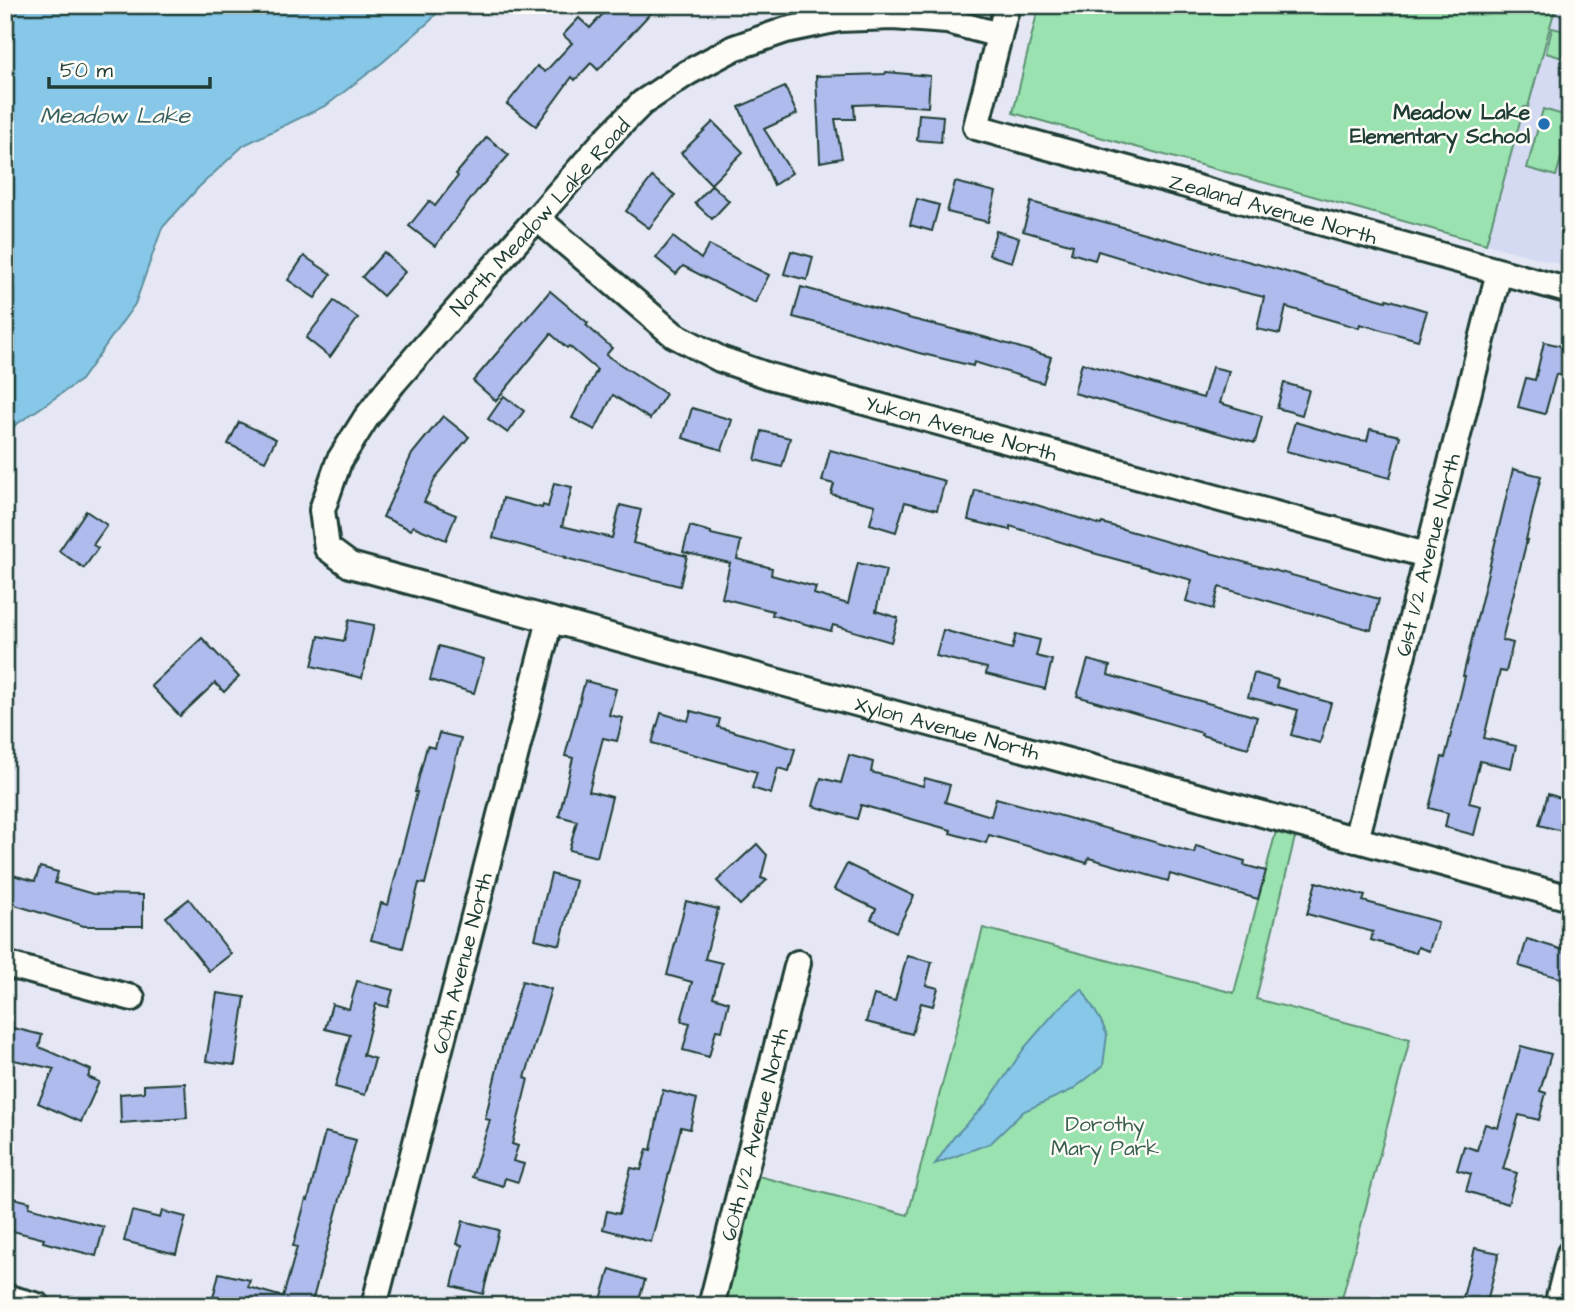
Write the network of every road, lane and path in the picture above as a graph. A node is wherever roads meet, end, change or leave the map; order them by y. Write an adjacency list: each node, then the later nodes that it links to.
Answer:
1 (1007, 5): 2 (street)
2 (999, 35): 3 (street, North Meadow Lake Road); 4 (street, Zealand Avenue North)
3 (537, 218): 6 (street, North Meadow Lake Road); 7 (street, Yukon Avenue North)
4 (1499, 272): 5 (street, Zealand Avenue North); 7 (street, 61st 1/2 Avenue North)
5 (1570, 291)
6 (327, 548): 8 (street, Xylon Avenue North)
7 (1426, 555): 9 (street, 61st 1/2 Avenue North)
8 (550, 620): 9 (street, Xylon Avenue North); 17 (street, 60th Avenue North)
9 (1356, 840): 10 (street, Xylon Avenue North)
10 (1570, 898)
11 (798, 963): 18 (street, 60th 1/2 Avenue North)
12 (5, 964): 13 (street)
13 (132, 998)
14 (1570, 1253): 19 (street)
15 (5, 1297): 16 (street)
16 (38, 1306)
17 (374, 1306)
18 (711, 1306)
19 (1557, 1306)

